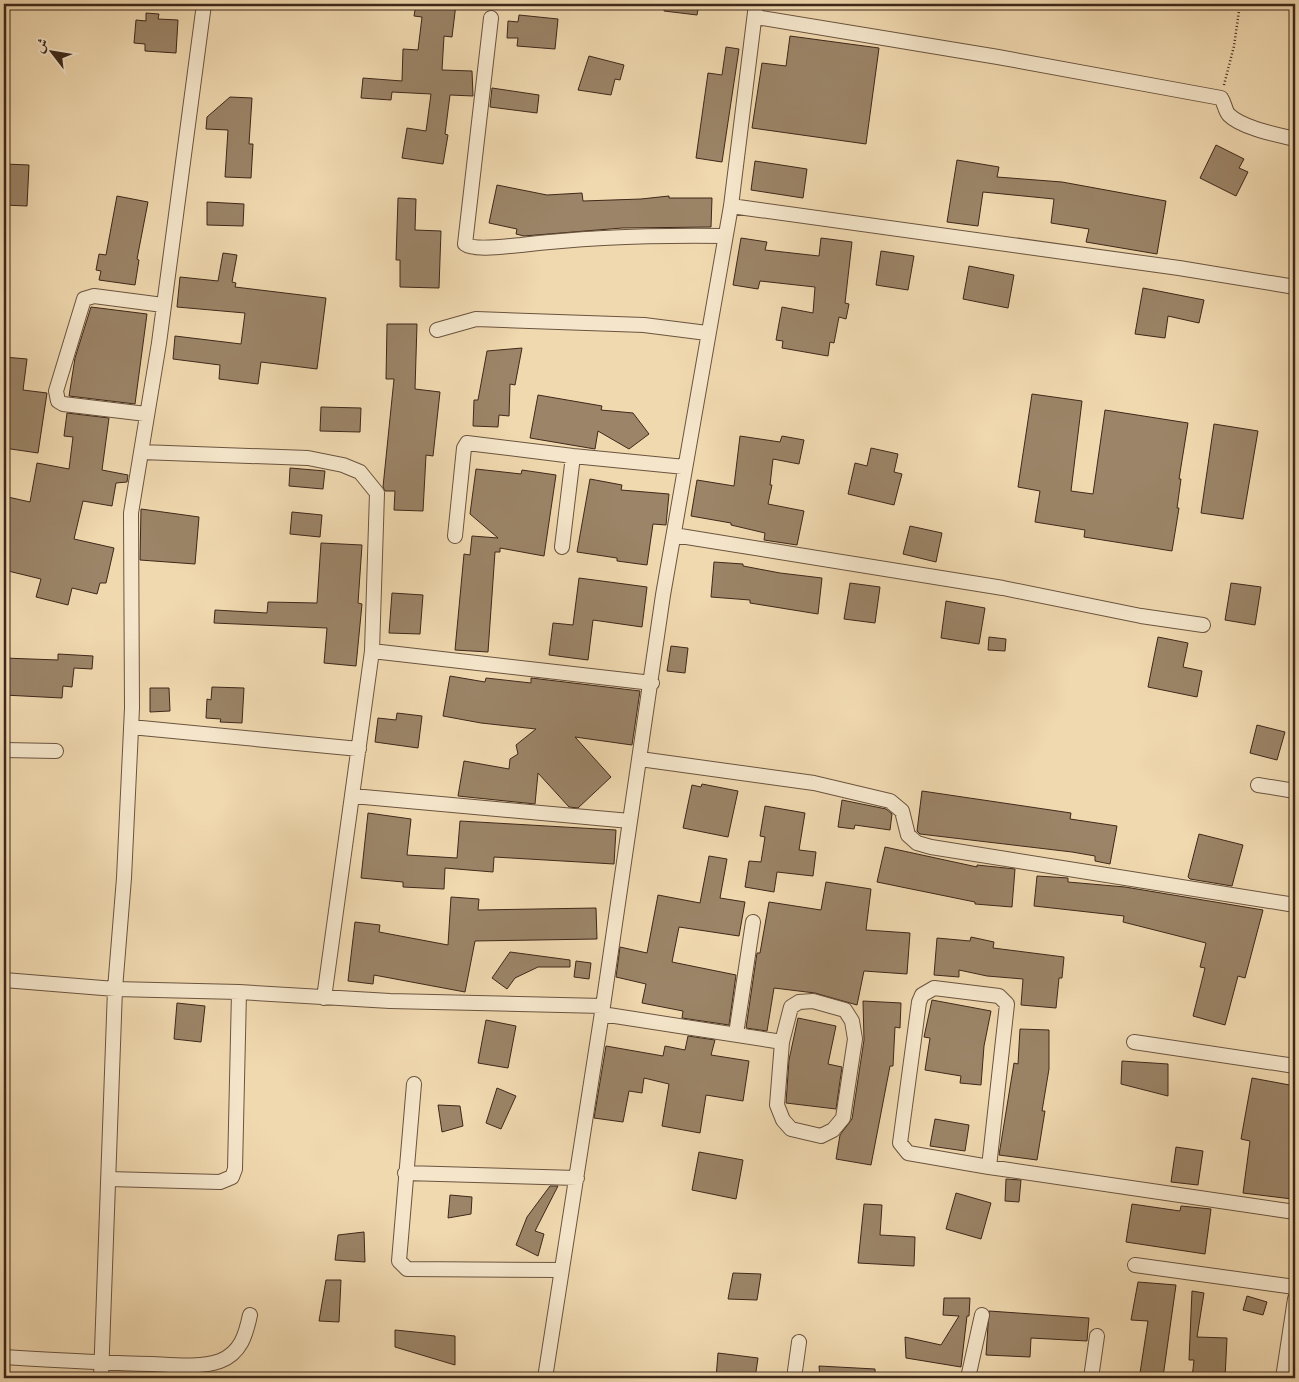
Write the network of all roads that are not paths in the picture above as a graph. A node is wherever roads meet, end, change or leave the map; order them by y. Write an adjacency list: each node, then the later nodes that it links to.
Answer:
1 (204, 4): 8 (street)
2 (756, 10): 4 (street); 5 (street)
3 (491, 18): 6 (street)
4 (1295, 139)
5 (731, 206): 6 (street); 7 (street)
6 (724, 236): 10 (street)
7 (1295, 288)
8 (163, 305): 11 (street); 11 (street)
9 (437, 330): 10 (street)
10 (707, 333): 14 (street)
11 (146, 414): 12 (street)
12 (141, 452): 19 (street); 21 (street)
13 (573, 456): 14 (street); 16 (street); 17 (street)
14 (685, 466): 15 (street)
15 (674, 535): 18 (street); 20 (street)
16 (455, 536)
17 (562, 547)
18 (1203, 625)
19 (372, 650): 20 (street); 22 (street)
20 (652, 683): 25 (street)
21 (131, 727): 22 (street); 33 (street)
22 (359, 749): 28 (street)
23 (4, 750): 24 (street)
24 (56, 751)
25 (640, 759): 29 (street); 30 (street)
26 (1258, 785): 27 (street)
27 (1295, 791)
28 (354, 796): 29 (street); 35 (street)
29 (630, 821): 36 (street)
30 (1295, 905)
31 (753, 922): 37 (street)
32 (4, 980): 33 (street)
33 (115, 989): 34 (street); 44 (street)
34 (239, 992): 35 (street); 44 (street)
35 (324, 998): 36 (street)
36 (603, 1010): 37 (street); 45 (street)
37 (736, 1034): 38 (street)
38 (782, 1042): 38 (street)
39 (1134, 1042): 40 (street)
40 (1295, 1066)
41 (414, 1084): 43 (street)
42 (989, 1167): 42 (street); 46 (street)
43 (405, 1173): 45 (street); 48 (street)
44 (108, 1178): 56 (street)
45 (577, 1178): 48 (street)
46 (1295, 1212)
47 (1135, 1265): 49 (street)
48 (562, 1270): 58 (street)
49 (1295, 1287)
50 (1295, 1298): 62 (street)
51 (250, 1315): 56 (street)
52 (982, 1315): 60 (street)
53 (1097, 1336): 61 (street)
54 (799, 1342): 59 (street)
55 (4, 1357): 56 (street)
56 (102, 1363): 57 (street)
57 (101, 1378)
58 (545, 1378)
59 (794, 1378)
60 (968, 1378)
61 (1092, 1378)
62 (1284, 1378)

